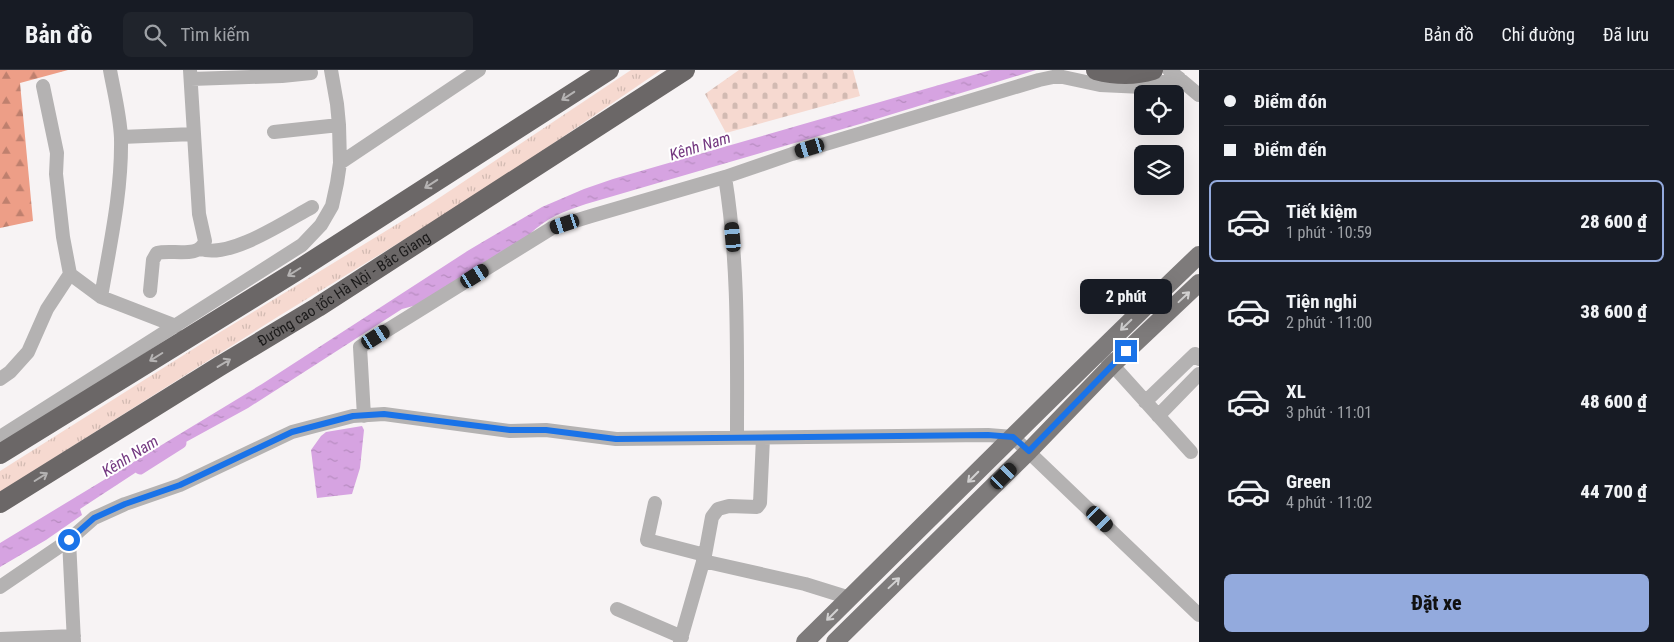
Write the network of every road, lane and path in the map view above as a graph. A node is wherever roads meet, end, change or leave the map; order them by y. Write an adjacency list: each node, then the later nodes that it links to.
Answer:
1 (110, 70): 17 (street)
2 (331, 70): 14 (street)
3 (479, 70): 18 (street)
4 (609, 70): 43 (highway, one-way to 43)
5 (685, 70): 20 (highway, Đường cao tốc Hà Nội - Bắc Giang)
6 (701, 70): 20 (highway)
7 (1096, 70): 8 (highway)
8 (1153, 70)
9 (311, 73): 11 (street)
10 (1174, 74): 13 (street); 19 (street)
11 (191, 75): 16 (street)
12 (43, 86): 24 (street)
13 (1199, 95)
14 (339, 125): 15 (street); 18 (street)
15 (274, 132)
16 (194, 134): 17 (street); 22 (street)
17 (121, 137): 27 (street)
18 (340, 163): 28 (street)
19 (725, 177): 35 (street); 39 (street)
20 (496, 192): 44 (highway, Đường cao tốc Hà Nội - Bắc Giang, one-way to 20)
21 (312, 207): 22 (street)
22 (201, 249): 26 (street)
23 (1199, 255): 29 (main road, one-way to 29)
24 (70, 274): 27 (street); 33 (street)
25 (1199, 283): 31 (main road, one-way to 25)
26 (150, 291)
27 (101, 297): 28 (street)
28 (176, 326): 37 (street)
29 (1099, 350): 31 (street); 38 (main road)
30 (1199, 358): 34 (street)
31 (1112, 365): 34 (street); 41 (main road)
32 (1199, 374): 36 (street)
33 (0, 379)
34 (1145, 402): 36 (street)
35 (364, 416): 39 (street); 46 (street)
36 (1158, 416): 42 (street)
37 (0, 437)
38 (1013, 437): 40 (street); 41 (street); 49 (main road, one-way to 49)
39 (737, 438): 40 (street)
40 (763, 438): 47 (street)
41 (1029, 451): 51 (street); 56 (main road, one-way to 41)
42 (1191, 452)
43 (0, 454)
44 (0, 503)
45 (655, 503): 47 (street)
46 (69, 540): 48 (street); 52 (street)
47 (704, 558): 49 (street); 54 (street)
48 (0, 587)
49 (850, 598): 55 (main road, one-way to 55)
50 (617, 609): 54 (street)
51 (1199, 615)
52 (74, 639): 53 (street)
53 (9, 640)
54 (681, 641)
55 (805, 642)
56 (835, 642)

